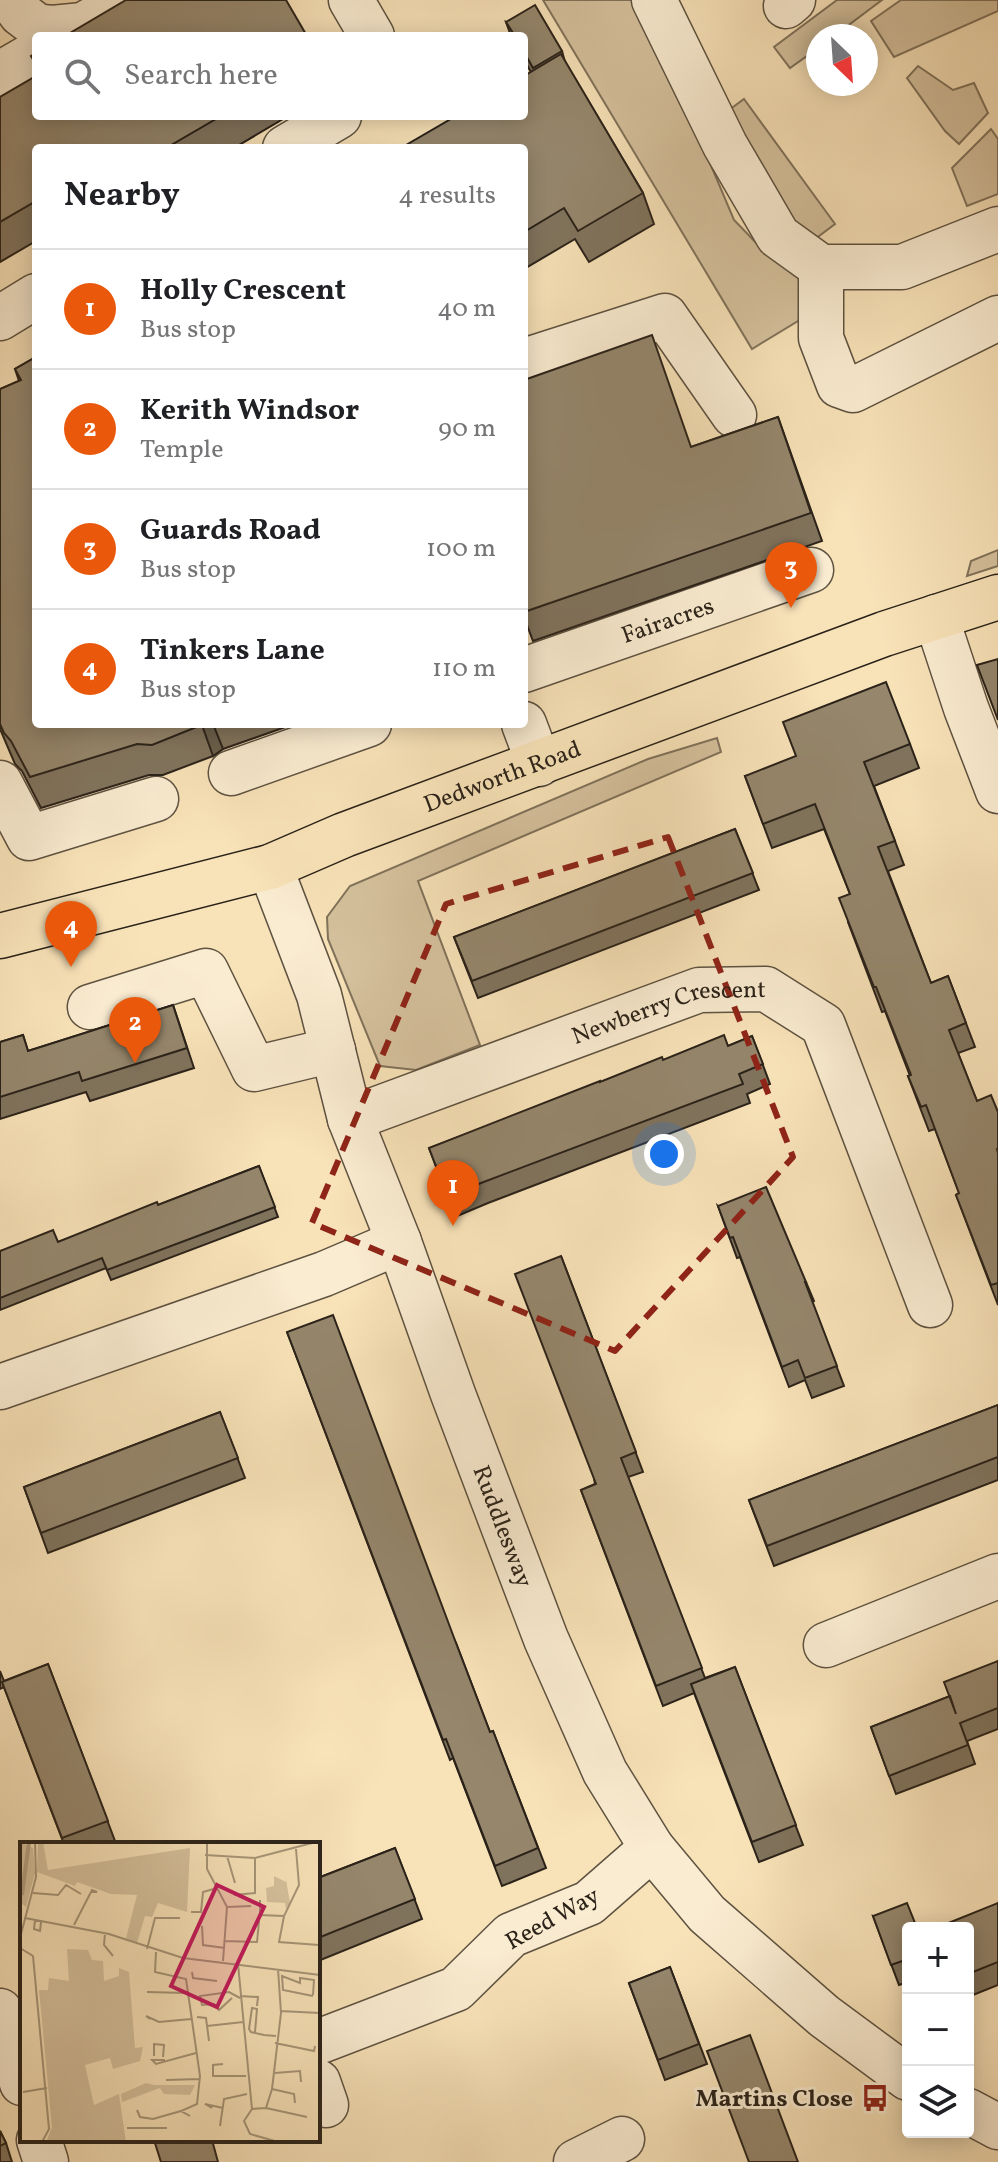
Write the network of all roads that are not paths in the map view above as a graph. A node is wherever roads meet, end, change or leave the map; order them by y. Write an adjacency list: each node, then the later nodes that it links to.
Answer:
1 (11, 0): 5 (street)
2 (127, 0): 5 (street)
3 (351, 0): 6 (street)
4 (654, 0): 12 (street)
5 (74, 31)
6 (370, 32)
7 (32, 55): 8 (street)
8 (0, 74)
9 (332, 120): 10 (street)
10 (292, 144)
11 (998, 229): 12 (street)
12 (821, 267): 15 (street)
13 (32, 298): 14 (street)
14 (0, 318)
15 (998, 318)
16 (528, 360): 17 (street)
17 (734, 415)
18 (811, 570): 21 (street, Fairacres)
19 (998, 597): 20 (main road, Dedworth Road)
20 (936, 617): 23 (main road, Dedworth Road); 26 (street)
21 (528, 669)
22 (358, 728): 24 (street)
23 (531, 744): 28 (main road, Dedworth Road)
24 (231, 773)
25 (0, 783): 27 (street)
26 (998, 791)
27 (156, 799)
28 (270, 867): 29 (main road, Dedworth Road); 31 (street, Ruddlesway)
29 (0, 936)
30 (90, 1007): 31 (street)
31 (333, 1050): 32 (street, Ruddlesway)
32 (350, 1119): 33 (street, Ruddlesway); 34 (street, Newberry Crescent)
33 (399, 1242): 35 (street); 38 (street, Ruddlesway)
34 (911, 1288)
35 (0, 1387)
36 (998, 1576): 37 (street)
37 (854, 1646)
38 (652, 1848): 40 (street, Reed Way); 41 (street, Ruddlesway)
39 (0, 2011): 42 (street)
40 (320, 2041)
41 (902, 2074)
42 (20, 2076)
43 (622, 2139): 46 (street)
44 (40, 2142): 45 (street)
45 (46, 2162)
46 (576, 2162)

